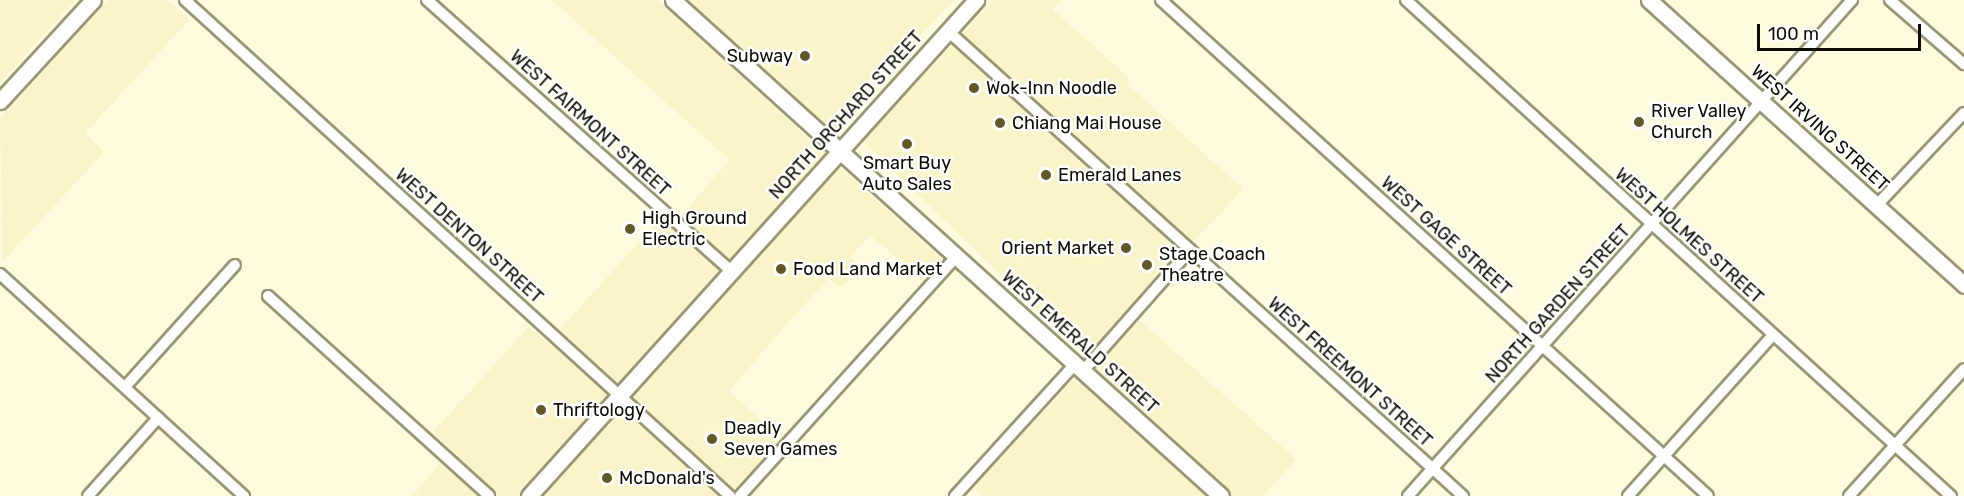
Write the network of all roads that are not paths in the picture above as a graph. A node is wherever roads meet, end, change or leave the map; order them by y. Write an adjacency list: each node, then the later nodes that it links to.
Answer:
1 (93, 0): 13 (street)
2 (185, 0): 31 (street, WEST DENTON STREET)
3 (427, 0): 22 (street, WEST FAIRMONT STREET)
4 (673, 0): 16 (street, WEST EMERALD STREET)
5 (976, 0): 11 (street, NORTH ORCHARD STREET)
6 (1161, 0): 27 (street, WEST GAGE STREET)
7 (1406, 0): 18 (street, WEST HOLMES STREET)
8 (1649, 0): 14 (street, WEST IRVING STREET)
9 (1852, 0): 14 (street, NORTH GARDEN STREET)
10 (1890, 0): 12 (street)
11 (948, 31): 16 (street, NORTH ORCHARD STREET); 19 (street, WEST FREEMONT STREET)
12 (1964, 64)
13 (0, 101)
14 (1762, 103): 17 (street, WEST IRVING STREET); 18 (street, NORTH GARDEN STREET)
15 (1964, 113): 17 (street)
16 (840, 152): 20 (street, WEST EMERALD STREET); 22 (street, NORTH ORCHARD STREET)
17 (1876, 206): 24 (street, WEST IRVING STREET)
18 (1652, 225): 26 (street, WEST HOLMES STREET); 27 (street, NORTH GARDEN STREET)
19 (1190, 250): 28 (street); 35 (street, WEST FREEMONT STREET)
20 (956, 257): 28 (street, WEST EMERALD STREET); 41 (street)
21 (235, 265): 30 (street)
22 (731, 271): 31 (street, NORTH ORCHARD STREET)
23 (0, 274): 30 (street)
24 (1964, 285)
25 (268, 296): 38 (street)
26 (1773, 335): 33 (street, WEST HOLMES STREET); 34 (street)
27 (1543, 346): 34 (street, WEST GAGE STREET); 35 (street, NORTH GARDEN STREET)
28 (1079, 368): 42 (street); 43 (street, WEST EMERALD STREET)
29 (1964, 369): 33 (street)
30 (125, 387): 32 (street)
31 (619, 395): 39 (street, NORTH ORCHARD STREET); 40 (street, WEST DENTON STREET)
32 (158, 418): 36 (street); 37 (street)
33 (1895, 445): 48 (street); 49 (street, WEST HOLMES STREET)
34 (1665, 456): 46 (street); 47 (street, WEST GAGE STREET)
35 (1432, 468): 44 (street, NORTH GARDEN STREET); 45 (street, WEST FREEMONT STREET)
36 (88, 496)
37 (244, 496)
38 (489, 496)
39 (529, 496)
40 (730, 496)
41 (740, 496)
42 (955, 496)
43 (1221, 496)
44 (1408, 496)
45 (1463, 496)
46 (1628, 496)
47 (1708, 496)
48 (1849, 496)
49 (1951, 496)

